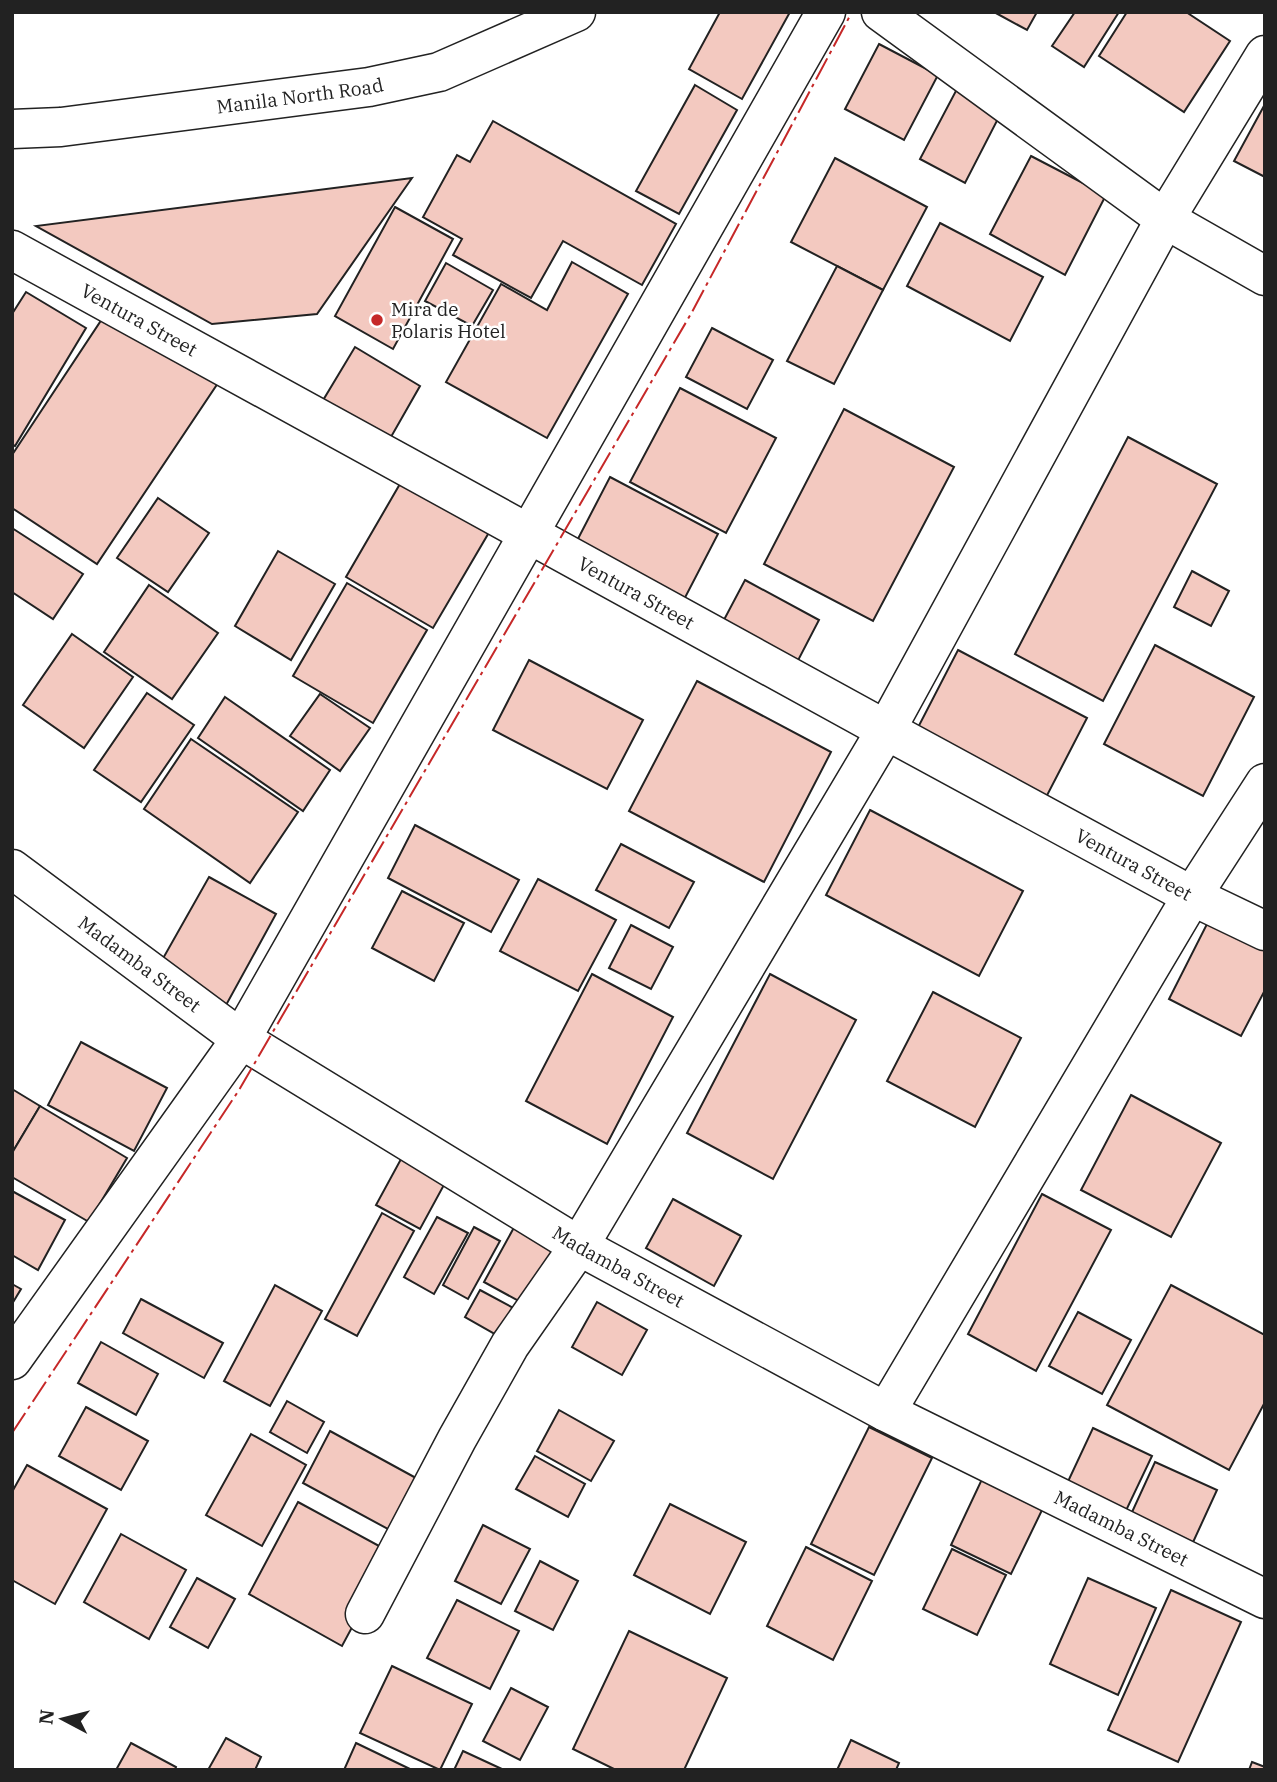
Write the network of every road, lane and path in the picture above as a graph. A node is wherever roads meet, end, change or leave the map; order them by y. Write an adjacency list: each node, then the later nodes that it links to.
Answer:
1 (576, 12): 5 (main road, Manila North Road)
2 (826, 12): 9 (main road)
3 (881, 12): 6 (main road)
4 (1265, 55): 6 (main road)
5 (12, 130)
6 (1166, 219): 8 (main road); 10 (main road)
7 (12, 250): 9 (main road, Ventura Street)
8 (1265, 276)
9 (531, 534): 10 (main road, Ventura Street); 15 (main road)
10 (886, 730): 13 (main road, Ventura Street); 16 (main road)
11 (1265, 783): 13 (main road)
12 (12, 869): 15 (main road, Madamba Street)
13 (1192, 896): 14 (main road, Ventura Street); 18 (main road)
14 (1265, 931)
15 (241, 1039): 16 (main road, Madamba Street); 17 (main road)
16 (579, 1246): 18 (main road, Madamba Street); 20 (main road)
17 (12, 1360)
18 (886, 1412): 19 (main road, Madamba Street)
19 (1265, 1600)
20 (365, 1614)

